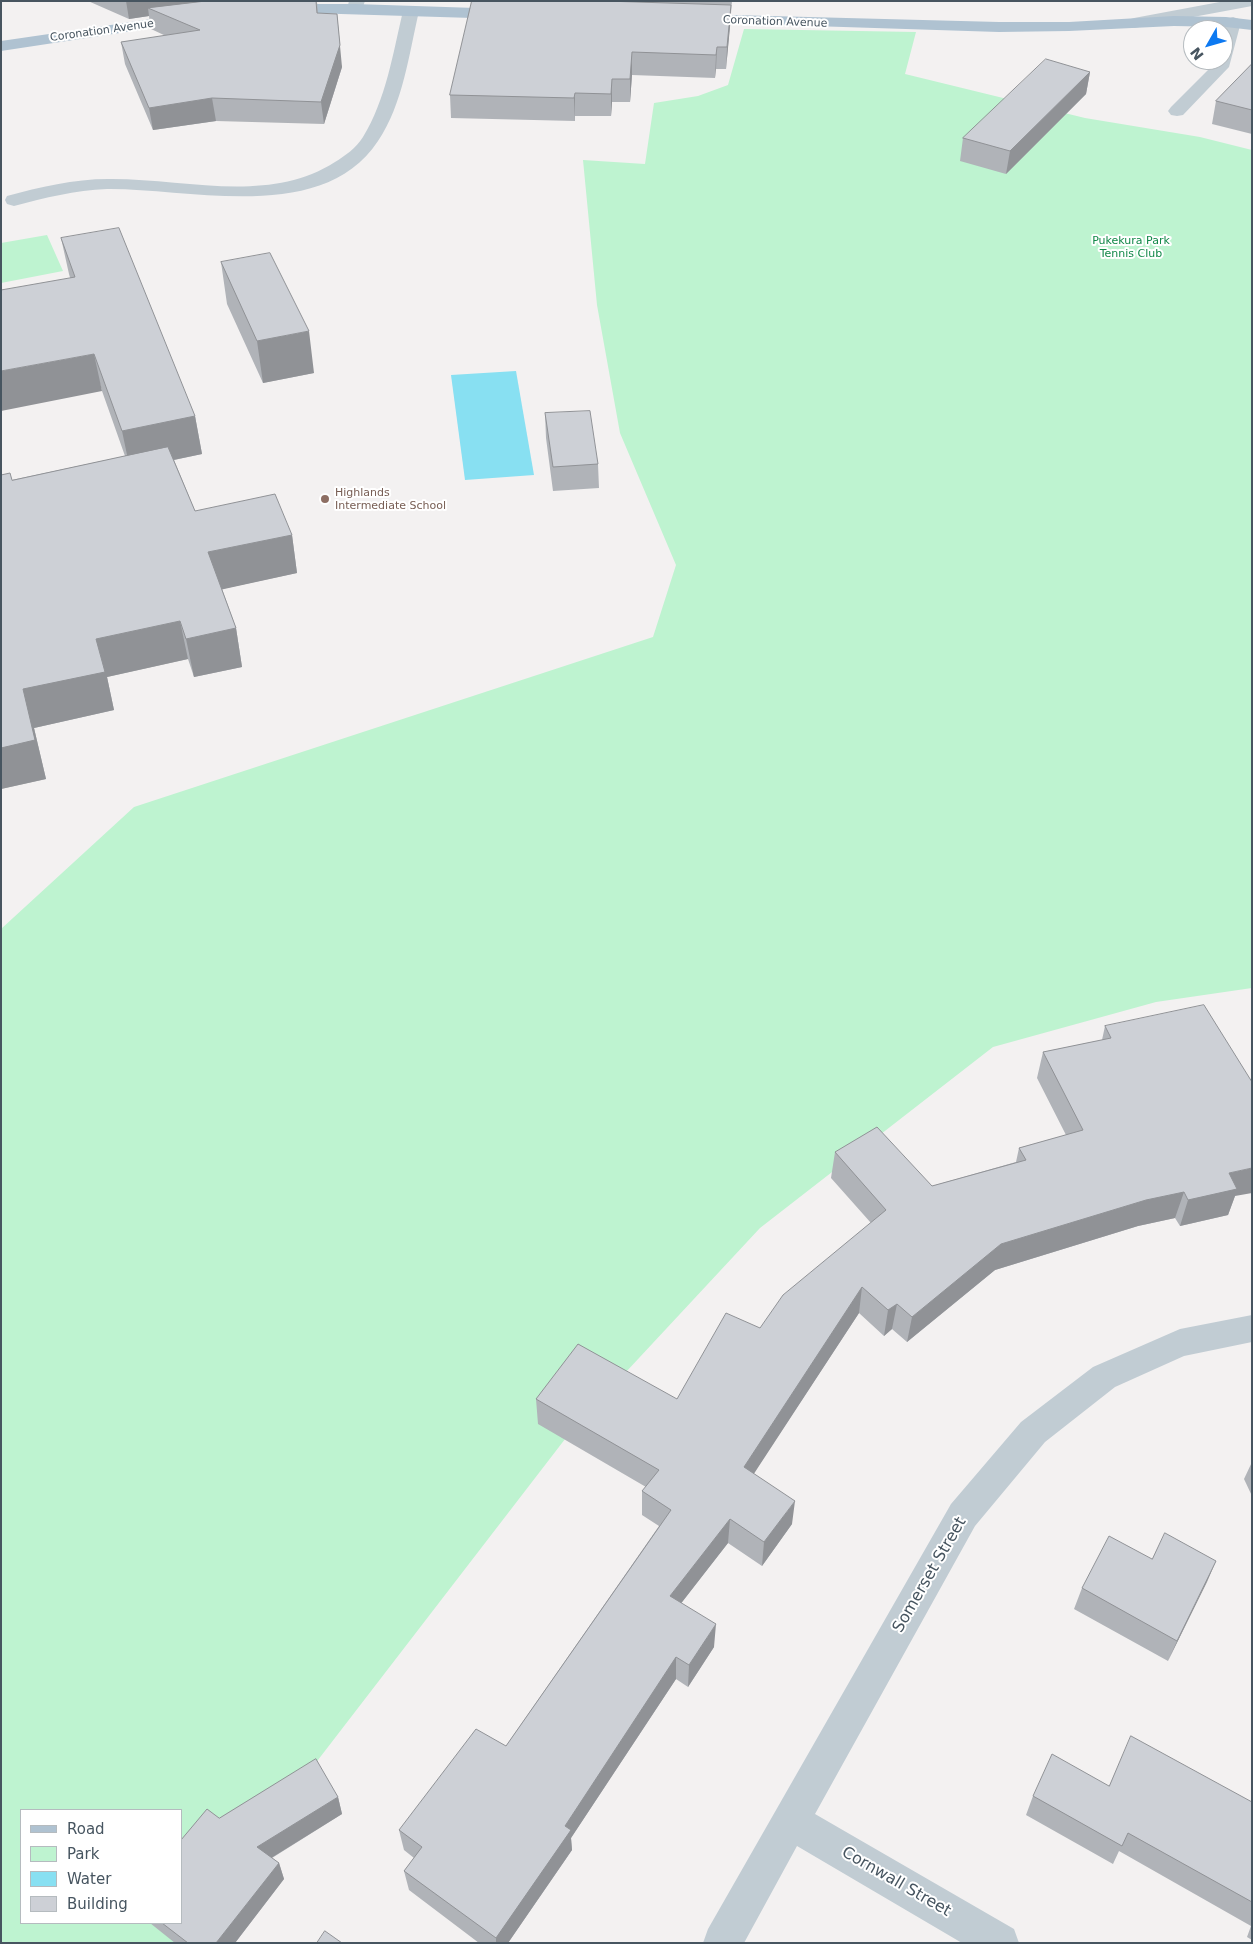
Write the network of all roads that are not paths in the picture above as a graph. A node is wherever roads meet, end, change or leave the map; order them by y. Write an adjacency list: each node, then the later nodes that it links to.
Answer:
1 (1252, 1): 10 (street)
2 (356, 5): 3 (main road); 4 (main road)
3 (262, 11)
4 (411, 11): 5 (main road); 15 (street)
5 (522, 15)
6 (206, 16): 12 (main road, Coronation Avenue)
7 (680, 19): 10 (main road, Coronation Avenue)
8 (1183, 21): 10 (main road, Coronation Avenue)
9 (1233, 22): 11 (main road, Coronation Avenue)
10 (1133, 23)
11 (1252, 25)
12 (1, 46)
13 (1218, 70): 14 (street)
14 (1177, 111)
15 (14, 200)
16 (1252, 1328): 17 (street, Somerset Street)
17 (791, 1821): 18 (street, Somerset Street); 19 (street, Cornwall Street)
18 (722, 1943)
19 (1000, 1943)

